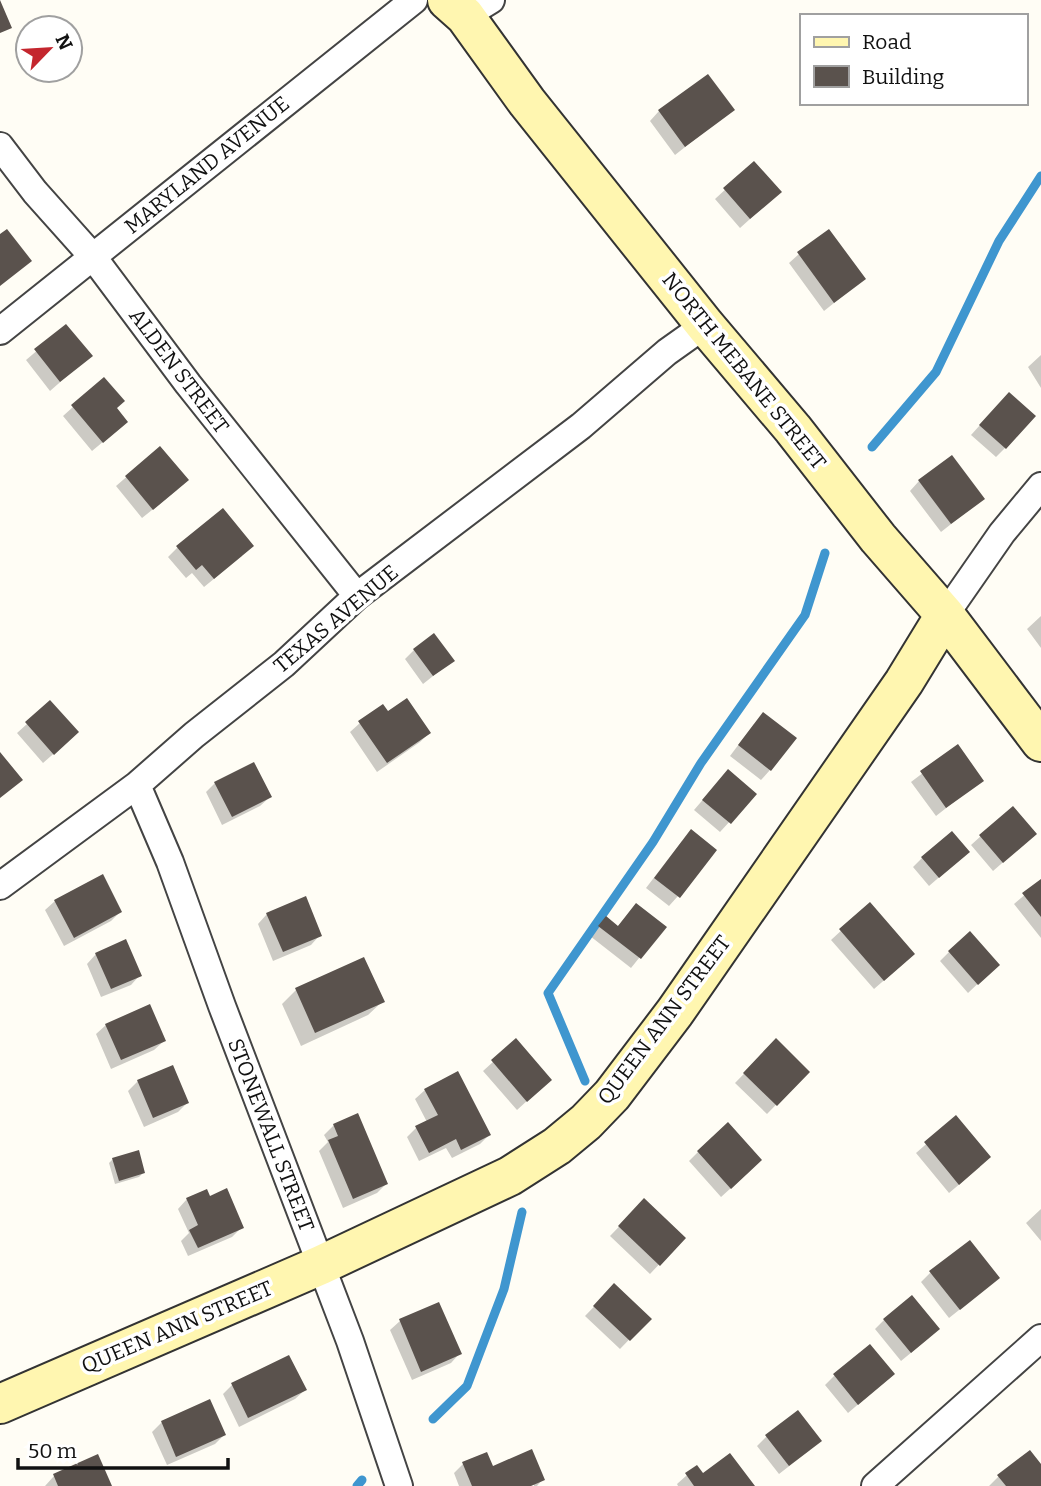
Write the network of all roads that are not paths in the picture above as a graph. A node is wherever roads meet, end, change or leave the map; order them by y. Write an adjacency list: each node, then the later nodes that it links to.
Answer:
1 (414, 0): 4 (street, MARYLAND AVENUE)
2 (468, 5): 5 (street, NORTH MEBANE STREET)
3 (0, 146): 4 (street, ALDEN STREET)
4 (93, 257): 6 (street, MARYLAND AVENUE); 8 (street, ALDEN STREET)
5 (705, 324): 8 (street, TEXAS AVENUE); 9 (street, NORTH MEBANE STREET)
6 (0, 331)
7 (1041, 486): 9 (street, QUEEN ANN STREET)
8 (357, 596): 11 (street, TEXAS AVENUE)
9 (945, 615): 10 (street, NORTH MEBANE STREET); 13 (street, QUEEN ANN STREET)
10 (1041, 742)
11 (137, 785): 12 (street, TEXAS AVENUE); 13 (street, STONEWALL STREET)
12 (0, 886)
13 (321, 1265): 15 (street, QUEEN ANN STREET); 16 (street, STONEWALL STREET)
14 (1041, 1338): 17 (street)
15 (0, 1404)
16 (399, 1486)
17 (876, 1486)

